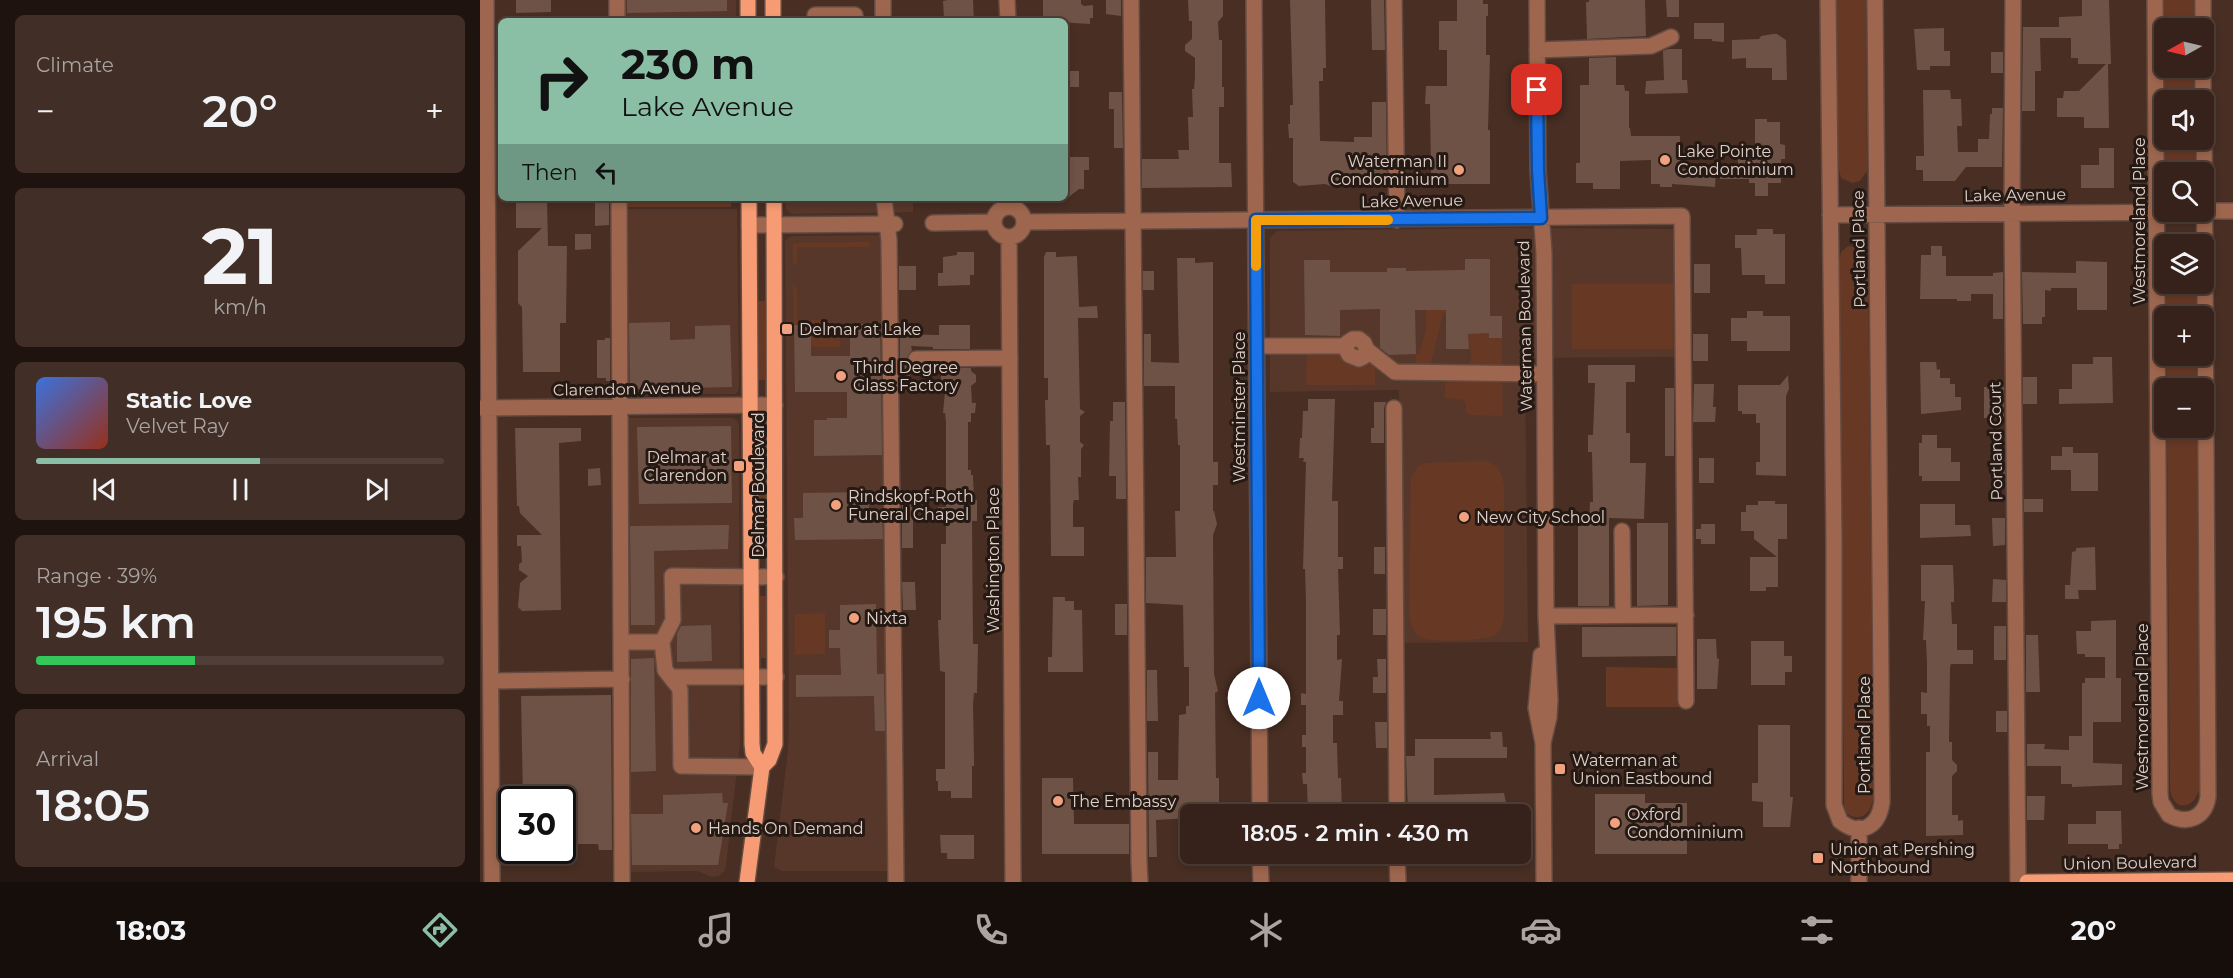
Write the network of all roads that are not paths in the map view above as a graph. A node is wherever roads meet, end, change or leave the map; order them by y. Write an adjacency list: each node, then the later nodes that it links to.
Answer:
1 (486, 0): 58 (street)
2 (617, 0): 16 (street)
3 (748, 0): 17 (main road)
4 (772, 0): 18 (main road)
5 (883, 0): 21 (street)
6 (1008, 0): 22 (street)
7 (1131, 0): 41 (street)
8 (1254, 0): 39 (street, Westminster Place)
9 (1394, 0): 40 (street)
10 (1537, 0): 25 (street, Waterman Boulevard)
11 (1828, 0): 37 (street, Portland Place)
12 (1875, 0): 36 (street, Portland Place)
13 (2013, 0): 33 (street, Portland Court)
14 (2155, 0): 26 (street, Westmoreland Place)
15 (2203, 0): 23 (street)
16 (617, 18)
17 (748, 18)
18 (773, 18)
19 (815, 18): 20 (street)
20 (855, 18)
21 (883, 18)
22 (1008, 18)
23 (2203, 18)
24 (1671, 37): 25 (street)
25 (1537, 50): 38 (street, Waterman Boulevard)
26 (2157, 162)
27 (619, 201): 57 (street)
28 (749, 201): 48 (main road, Delmar Boulevard)
29 (774, 201): 49 (main road, Delmar Boulevard)
30 (885, 201): 47 (street)
31 (1009, 202): 42 (street); 43 (street)
32 (2233, 211): 35 (street, Lake Avenue)
33 (2012, 212): 34 (street, Lake Avenue); 36 (street, Lake Avenue); 92 (street, Portland Court)
34 (2154, 212)
35 (2214, 212)
36 (1876, 214): 37 (street, Lake Avenue); 77 (street, Portland Place)
37 (1830, 215): 77 (street, Portland Place)
38 (1541, 218): 40 (street, Lake Avenue); 54 (street, Waterman Boulevard); 64 (street, Lake Avenue)
39 (1256, 220): 40 (street, Lake Avenue); 41 (street, Lake Avenue); 51 (street, Westminster Place)
40 (1397, 220)
41 (1137, 221): 43 (street, Lake Avenue); 87 (street)
42 (994, 222): 46 (street); 50 (street)
43 (1024, 222): 50 (street)
44 (2157, 222): 45 (street, Westmoreland Place)
45 (2203, 222)
46 (933, 223)
47 (891, 224): 49 (street); 85 (street)
48 (749, 225): 49 (street); 55 (main road, Delmar Boulevard)
49 (774, 225): 56 (main road, Delmar Boulevard)
50 (1010, 237): 52 (street, Washington Place)
51 (1257, 346): 54 (street); 75 (street, Westminster Place)
52 (1010, 358): 53 (street); 86 (street, Washington Place)
53 (916, 359)
54 (1544, 374): 65 (street, Waterman Boulevard)
55 (751, 405): 56 (street, Clarendon Avenue); 57 (street, Clarendon Avenue); 61 (main road, Delmar Boulevard)
56 (775, 405): 62 (main road, Delmar Boulevard)
57 (620, 407): 58 (street, Clarendon Avenue); 66 (street)
58 (485, 408): 72 (street)
59 (1394, 408): 76 (street)
60 (1622, 531): 63 (street)
61 (752, 577): 62 (street); 67 (street); 69 (main road, Delmar Boulevard)
62 (776, 577): 70 (main road, Delmar Boulevard)
63 (1623, 615): 64 (street); 65 (street)
64 (1686, 615): 73 (street)
65 (1546, 616): 90 (street, Waterman Boulevard)
66 (621, 642): 67 (street); 71 (street)
67 (662, 642): 68 (street)
68 (671, 677): 69 (street); 74 (street)
69 (753, 677): 70 (street); 74 (main road, Delmar Boulevard)
70 (776, 677): 74 (main road, Delmar Boulevard)
71 (621, 680): 72 (street); 83 (street)
72 (491, 681): 82 (street)
73 (1686, 700)
74 (762, 767): 84 (main road, Delmar Boulevard)
75 (1260, 804)
76 (1397, 804)
77 (1859, 828): 91 (street)
78 (1260, 864): 88 (street)
79 (1397, 864): 89 (street)
80 (2233, 880): 81 (main road, Union Boulevard)
81 (2114, 881): 93 (main road, Union Boulevard)
82 (492, 882)
83 (622, 882)
84 (747, 882)
85 (896, 882)
86 (1013, 882)
87 (1140, 882)
88 (1261, 882)
89 (1398, 882)
90 (1544, 882)
91 (1859, 882)
92 (2018, 882)
93 (2027, 882)

